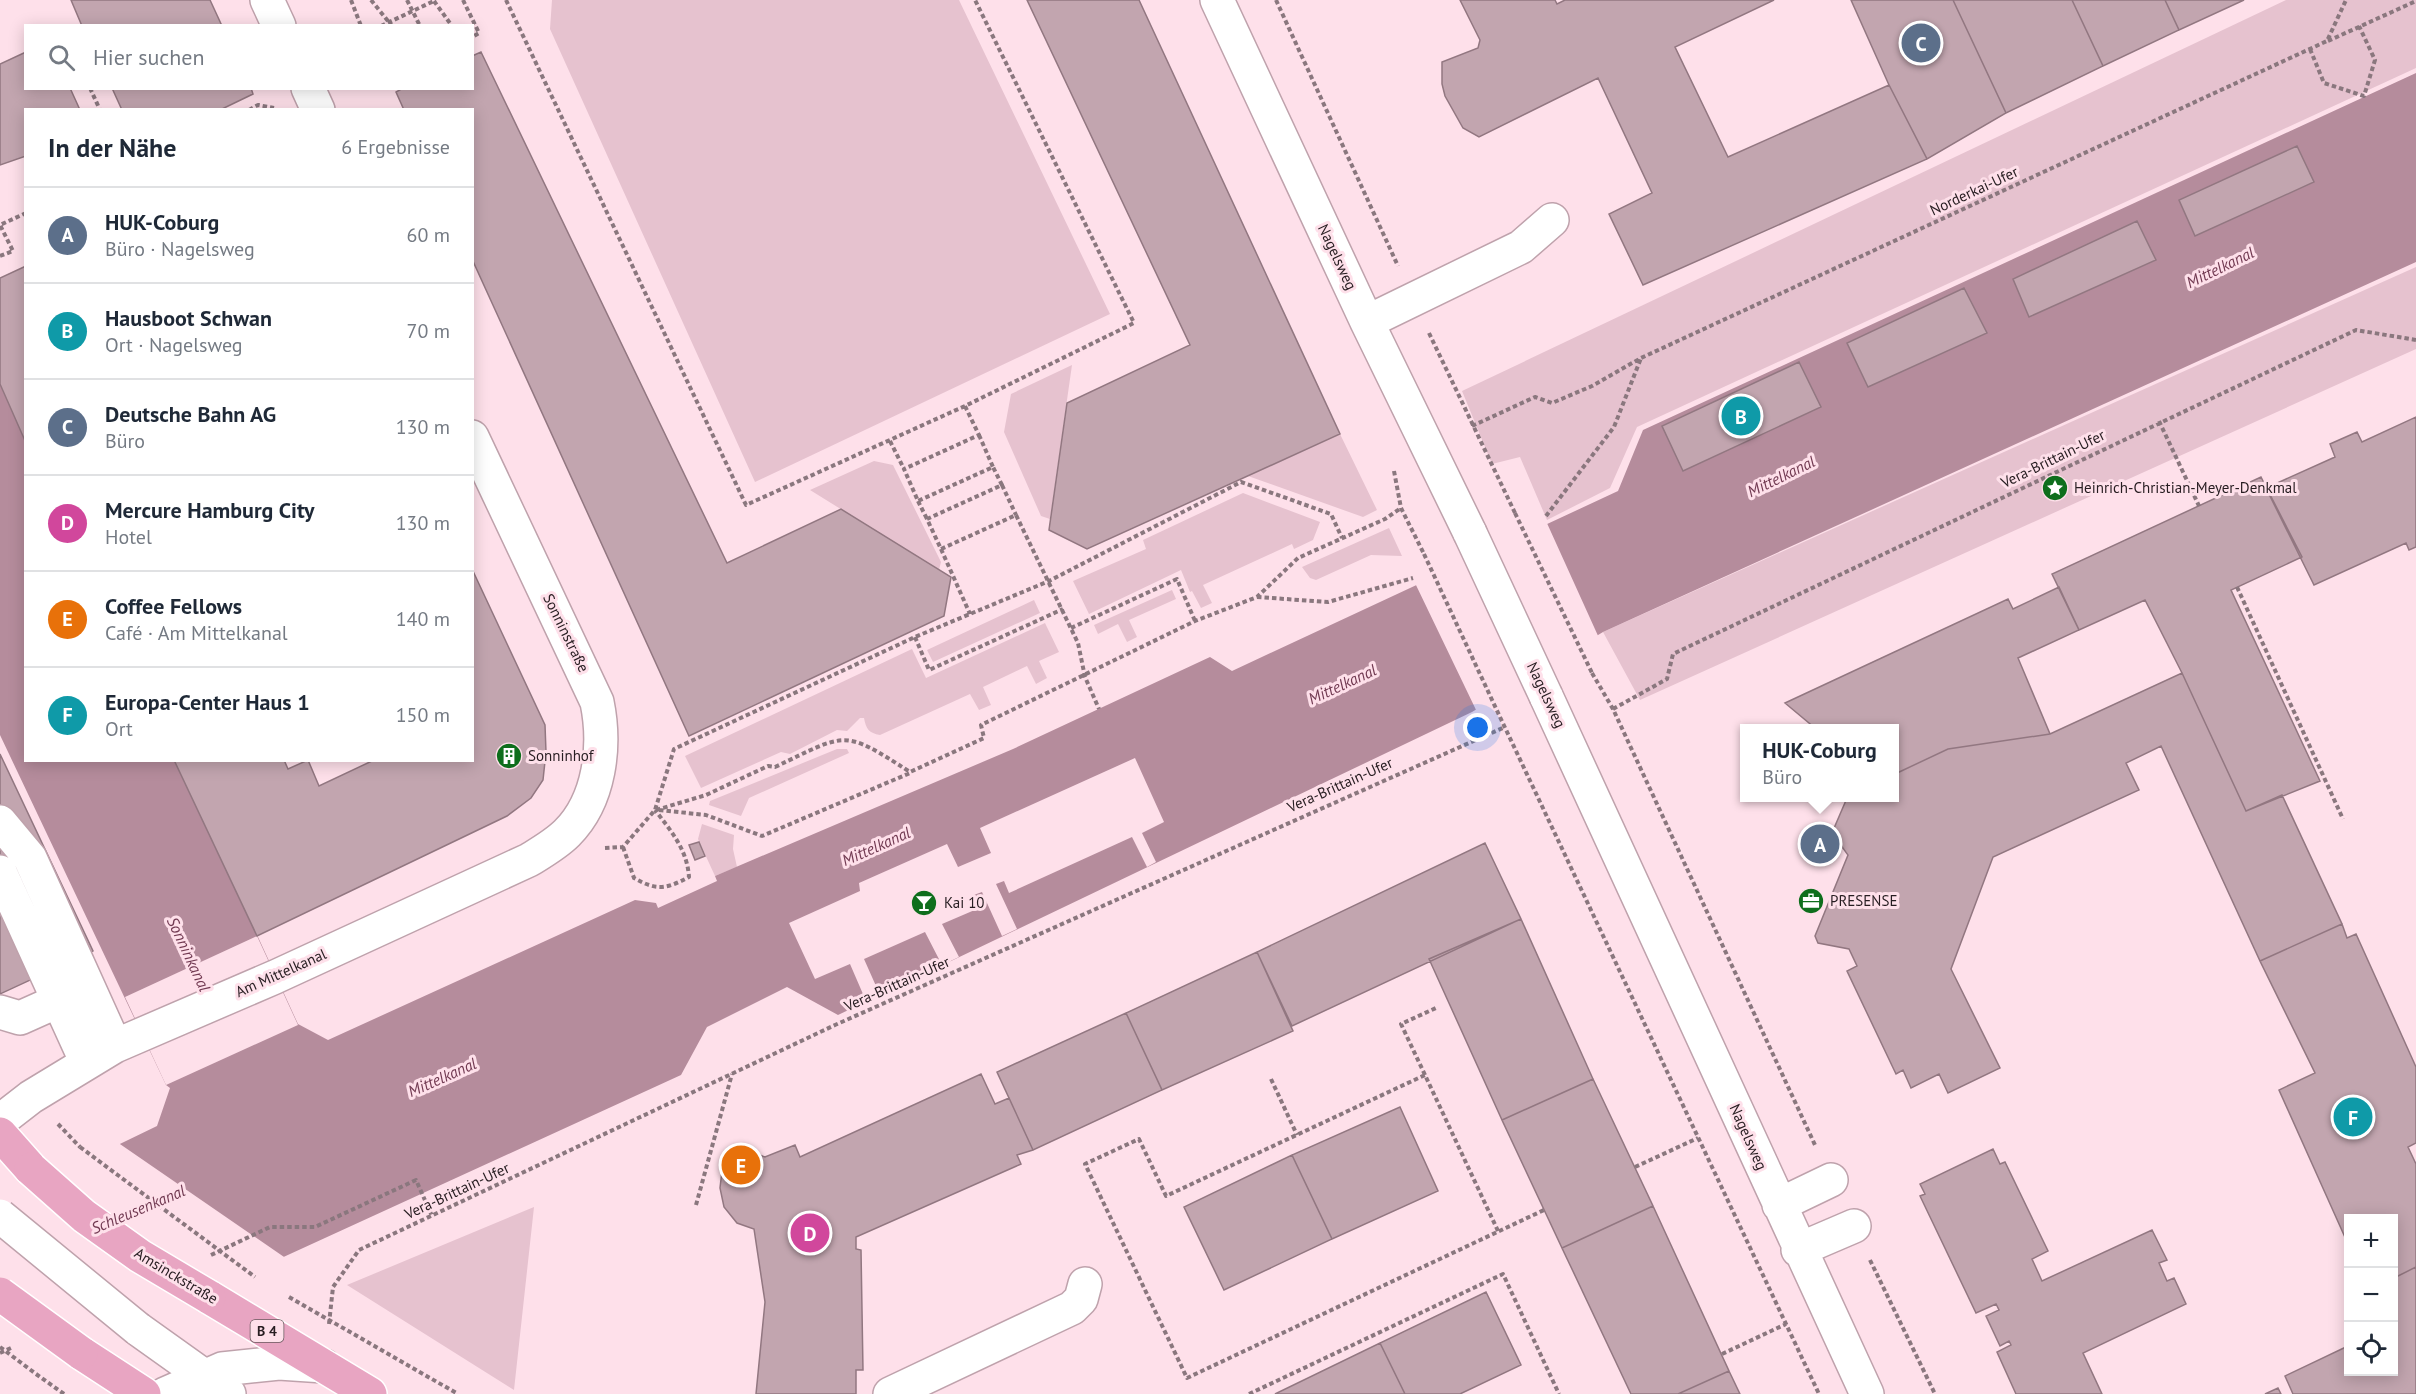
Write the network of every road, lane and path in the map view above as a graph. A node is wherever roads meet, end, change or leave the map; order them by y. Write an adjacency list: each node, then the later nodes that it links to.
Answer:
1 (267, 0): 14 (street)
2 (351, 0): 15 (path)
3 (371, 0): 16 (path)
4 (407, 0): 13 (path)
5 (434, 0): 13 (path); 18 (path)
6 (464, 0): 20 (path)
7 (506, 0): 41 (path)
8 (975, 0): 36 (path)
9 (1217, 0): 33 (street, Nagelsweg)
10 (1276, 0): 32 (path)
11 (2346, 0): 21 (path)
12 (2416, 1): 19 (path, Norderkai-Ufer)
13 (413, 12): 16 (path); 17 (path)
14 (278, 24)
15 (360, 24)
16 (390, 24)
17 (419, 24)
18 (451, 24)
19 (2359, 26): 21 (path, Norderkai-Ufer); 22 (path)
20 (474, 36)
21 (2328, 41): 22 (path, Norderkai-Ufer)
22 (2310, 49): 35 (path, Norderkai-Ufer)
23 (91, 90): 25 (path)
24 (309, 90): 28 (street)
25 (99, 108)
26 (253, 108): 27 (path)
27 (274, 108)
28 (317, 108)
29 (24, 214): 31 (path)
30 (1552, 220): 32 (street)
31 (0, 256)
32 (1414, 299): 33 (street); 38 (path)
33 (1367, 322): 90 (street, Nagelsweg, bridge)
34 (2416, 340): 37 (path, Vera-Brittain-Ufer)
35 (1641, 358): 38 (path, Norderkai-Ufer); 49 (path)
36 (965, 406): 39 (path); 41 (path)
37 (2159, 421): 46 (path); 65 (path, Vera-Brittain-Ufer)
38 (1472, 426): 65 (path, bridge)
39 (979, 435): 42 (path); 43 (path)
40 (474, 441): 71 (street, Sonninstraße)
41 (890, 441): 43 (path)
42 (993, 467): 44 (path); 45 (path)
43 (904, 469): 45 (path)
44 (1002, 485): 48 (path); 50 (path)
45 (918, 501): 50 (path)
46 (2199, 506)
47 (1401, 508): 51 (path)
48 (1016, 515): 52 (path); 55 (path)
49 (1546, 516)
50 (927, 519): 52 (path)
51 (1342, 538): 55 (path); 57 (path)
52 (941, 549): 59 (path)
53 (1424, 554): 66 (path, bridge)
54 (1413, 578): 57 (path)
55 (1049, 580): 58 (path); 59 (path)
56 (2237, 587): 69 (path)
57 (1257, 597): 60 (path)
58 (1063, 609): 61 (path); 62 (path)
59 (970, 615): 62 (path)
60 (1195, 621): 61 (path); 63 (path)
61 (1071, 628): 63 (path)
62 (915, 637): 68 (path)
63 (1085, 677): 64 (path); 67 (path)
64 (1100, 709)
65 (1613, 709): 88 (path)
66 (1505, 727): 79 (path, Vera-Brittain-Ufer); 85 (path)
67 (910, 772): 68 (path); 68 (path)
68 (655, 810): 72 (path)
69 (2343, 819)
70 (0, 822): 77 (street)
71 (566, 834): 77 (street, Am Mittelkanal)
72 (623, 846)
73 (0, 872): 74 (street)
74 (58, 1001): 76 (street); 78 (street)
75 (1438, 1006): 80 (path)
76 (0, 1012)
77 (129, 1040): 78 (street, Am Mittelkanal)
78 (87, 1063): 82 (street, Am Mittelkanal)
79 (732, 1074): 89 (path); 93 (path, Vera-Brittain-Ufer)
80 (1425, 1075): 84 (path); 95 (path)
81 (1272, 1079): 84 (path)
82 (0, 1121)
83 (0, 1134): 108 (main road, Amsinckstraße / B 4, bridge)
84 (1298, 1135): 95 (path)
85 (1698, 1138): 87 (path); 103 (path)
86 (80, 1147): 98 (path, bridge)
87 (1635, 1167)
88 (1831, 1180): 90 (street)
89 (696, 1205)
90 (1779, 1205): 96 (street, Nagelsweg)
91 (1544, 1210): 95 (path)
92 (0, 1216): 109 (street, bridge)
93 (432, 1216): 97 (path); 100 (path, Vera-Brittain-Ufer)
94 (1854, 1226): 96 (street); 120 (path)
95 (1498, 1231)
96 (1798, 1250): 119 (street, Nagelsweg)
97 (205, 1257)
98 (264, 1283)
99 (1085, 1284): 115 (street)
100 (333, 1287)
101 (0, 1293): 111 (main road, bridge)
102 (283, 1293): 114 (path)
103 (1786, 1324): 107 (path); 118 (path)
104 (22, 1343): 106 (path)
105 (0, 1347): 110 (path, bridge)
106 (0, 1353)
107 (1722, 1354)
108 (324, 1366): 109 (street); 113 (main road, Amsinckstraße / B 4)
109 (216, 1385): 112 (street)
110 (64, 1394)
111 (144, 1394)
112 (165, 1394)
113 (370, 1394)
114 (458, 1394)
115 (890, 1394)
116 (1249, 1394): 117 (path)
117 (1559, 1394)
118 (1819, 1394)
119 (1867, 1394)
120 (1935, 1394)

